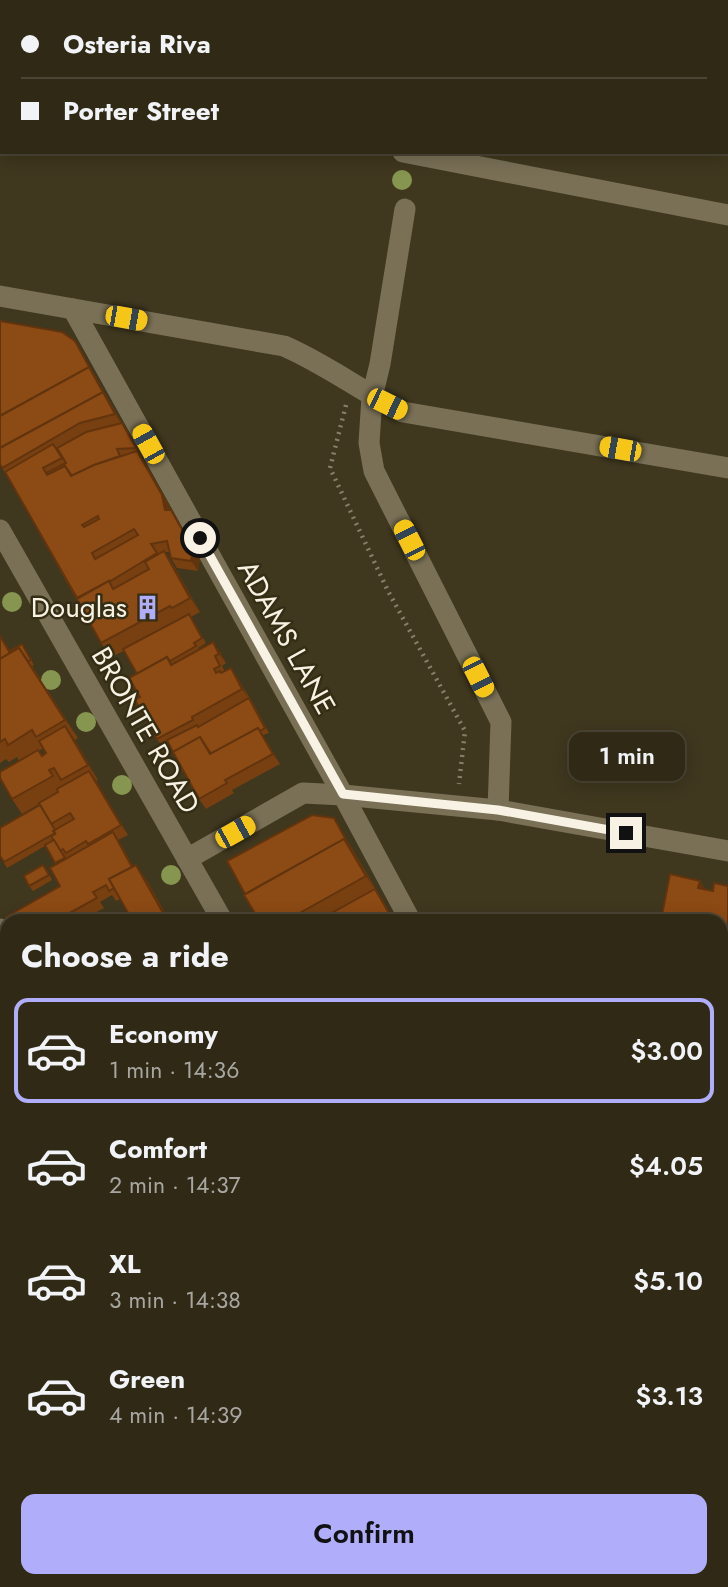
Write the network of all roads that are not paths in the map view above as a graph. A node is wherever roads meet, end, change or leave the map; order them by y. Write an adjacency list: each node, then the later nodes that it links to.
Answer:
1 (419, 154): 3 (street)
2 (405, 209): 6 (street)
3 (728, 215)
4 (0, 296): 5 (street)
5 (73, 309): 6 (street); 9 (street, ADAMS LANE)
6 (372, 397): 7 (street); 10 (street)
7 (728, 468)
8 (0, 530): 12 (street, BRONTE ROAD)
9 (343, 794): 10 (street); 12 (street); 14 (street, ADAMS LANE)
10 (498, 810): 11 (street)
11 (728, 851)
12 (187, 859): 13 (street, BRONTE ROAD)
13 (219, 914)
14 (407, 914)

